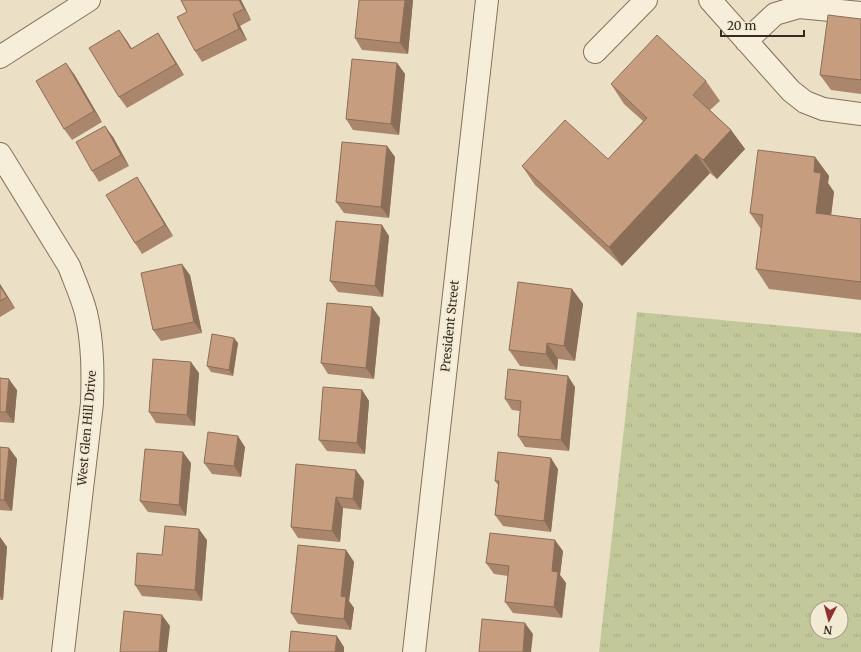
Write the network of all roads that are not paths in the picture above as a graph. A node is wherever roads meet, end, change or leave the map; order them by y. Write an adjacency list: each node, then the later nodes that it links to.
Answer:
1 (88, 0): 8 (street)
2 (487, 0): 12 (street, President Street)
3 (646, 0): 7 (street)
4 (710, 0): 6 (street)
5 (861, 13): 6 (street)
6 (746, 40): 9 (street)
7 (594, 52)
8 (0, 57)
9 (861, 114)
10 (0, 154): 11 (street, West Glen Hill Drive)
11 (63, 652)
12 (414, 652)

